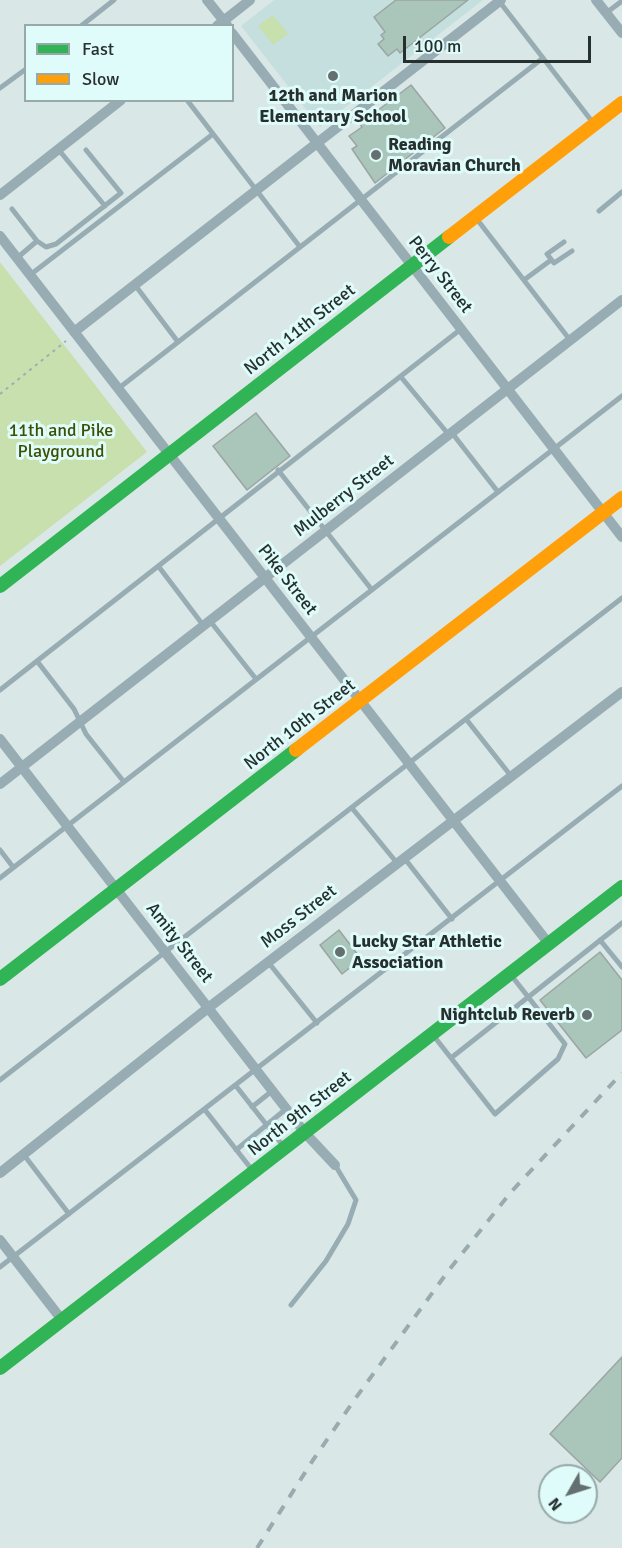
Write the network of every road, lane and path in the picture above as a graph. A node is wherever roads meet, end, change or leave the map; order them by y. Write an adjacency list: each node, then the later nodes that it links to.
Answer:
1 (207, 0): 9 (street)
2 (250, 0): 9 (street)
3 (596, 0): 7 (street)
4 (111, 1): 8 (lane)
5 (500, 1): 12 (lane); 20 (street)
6 (622, 1): 7 (lane)
7 (606, 13): 10 (street)
8 (83, 24)
9 (223, 24)
10 (622, 33)
11 (234, 36): 20 (street, Perry Street)
12 (543, 58): 18 (lane); 26 (lane)
13 (24, 70): 14 (lane)
14 (0, 88)
15 (118, 102): 21 (street)
16 (189, 102): 19 (lane)
17 (622, 103): 18 (street, North 11th Street)
18 (594, 124): 30 (street, North 11th Street)
19 (213, 134): 23 (lane); 39 (lane)
20 (318, 143): 23 (street); 26 (street, Perry Street)
21 (58, 149): 25 (street); 27 (lane)
22 (86, 150): 27 (lane)
23 (257, 191): 34 (lane); 41 (street)
24 (622, 192): 29 (lane)
25 (0, 195)
26 (361, 200): 34 (lane); 38 (street, Perry Street)
27 (105, 206): 32 (lane)
28 (12, 209): 32 (lane)
29 (598, 211)
30 (475, 217): 38 (street, North 11th Street); 40 (lane)
31 (0, 236): 36 (street, Pike Street)
32 (37, 241): 36 (lane)
33 (564, 242): 37 (lane)
34 (300, 247): 46 (lane)
35 (572, 251): 37 (lane)
36 (16, 258): 39 (street, Pike Street)
37 (551, 260): 40 (lane)
38 (412, 265): 43 (street, Perry Street); 54 (street, North 11th Street)
39 (30, 275): 44 (street, Pike Street)
40 (524, 280): 45 (lane)
41 (135, 285): 44 (street); 46 (lane)
42 (622, 300): 45 (street, Mulberry Street)
43 (461, 328): 47 (lane); 49 (street, Perry Street)
44 (74, 332): 48 (street, Pike Street); 50 (path)
45 (570, 340): 49 (street, Mulberry Street)
46 (178, 342): 48 (lane)
47 (401, 377): 52 (lane); 55 (lane)
48 (118, 389): 54 (street, Pike Street)
49 (508, 389): 52 (street, Mulberry Street); 53 (street, Perry Street)
50 (0, 394)
51 (622, 396): 53 (lane)
52 (451, 434): 56 (lane); 60 (street, Mulberry Street)
53 (554, 448): 56 (lane); 58 (street, Perry Street)
54 (169, 455): 59 (street, Pike Street); 64 (street, North 11th Street)
55 (278, 470): 59 (lane); 60 (lane)
56 (498, 492): 65 (lane)
57 (622, 498): 58 (street, North 10th Street)
58 (603, 512): 61 (street, Perry Street); 73 (street, North 10th Street)
59 (218, 519): 62 (lane); 63 (street, Pike Street)
60 (325, 531): 63 (street, Mulberry Street); 65 (lane)
61 (622, 537)
62 (159, 567): 67 (lane); 69 (lane)
63 (264, 578): 67 (street, Mulberry Street); 68 (street, Pike Street)
64 (0, 586)
65 (372, 590): 68 (lane)
66 (622, 598): 74 (lane)
67 (207, 623): 70 (lane); 75 (street, Mulberry Street)
68 (310, 638): 70 (lane); 73 (street, Pike Street)
69 (37, 661): 71 (lane); 75 (lane)
70 (256, 680): 80 (lane)
71 (0, 690)
72 (622, 692): 79 (street, Moss Street)
73 (360, 701): 77 (street, Pike Street); 92 (street, North 10th Street)
74 (466, 719): 77 (lane); 79 (lane)
75 (80, 722): 78 (street, Mulberry Street); 80 (lane)
76 (0, 739): 78 (street, Amity Street)
77 (409, 764): 83 (lane); 84 (street, Pike Street)
78 (22, 767): 81 (street, Mulberry Street); 85 (street, Amity Street)
79 (510, 776): 84 (street, Moss Street)
80 (124, 782): 85 (lane)
81 (0, 784)
82 (622, 786): 90 (lane)
83 (352, 808): 87 (lane); 97 (lane)
84 (453, 821): 87 (street, Moss Street); 90 (street, Pike Street)
85 (67, 826): 88 (lane); 92 (street, Amity Street)
86 (0, 850): 88 (lane)
87 (400, 860): 93 (lane); 98 (street, Moss Street)
88 (13, 867): 89 (lane)
89 (0, 878)
90 (500, 881): 93 (lane); 96 (street, Pike Street)
91 (622, 887): 96 (street, North 9th Street)
92 (117, 890): 97 (street, Amity Street); 101 (street, North 10th Street)
93 (452, 919): 104 (lane)
94 (622, 923): 95 (lane)
95 (600, 940): 99 (lane); 102 (lane)
96 (549, 944): 100 (street, North 9th Street)
97 (166, 952): 103 (street, Amity Street); 108 (lane)
98 (268, 962): 103 (street, Moss Street); 104 (lane)
99 (622, 967)
100 (510, 974): 102 (lane); 105 (street, North 9th Street)
101 (0, 979)
102 (528, 996): 106 (lane); 106 (lane)
103 (208, 1008): 107 (street, Amity Street); 118 (street, Moss Street)
104 (317, 1023): 107 (lane)
105 (432, 1034): 106 (lane); 115 (street, North 9th Street)
106 (451, 1058)
107 (257, 1070): 109 (lane); 110 (street, Amity Street)
108 (0, 1080)
109 (236, 1086): 111 (lane); 113 (lane)
110 (273, 1090): 111 (lane); 112 (street, Amity Street)
111 (252, 1107): 114 (lane)
112 (287, 1109): 114 (lane); 115 (street, Amity Street)
113 (205, 1110): 117 (lane); 122 (lane)
114 (267, 1125): 116 (lane); 117 (lane)
115 (305, 1133): 116 (street, North 9th Street); 119 (street, Amity Street)
116 (285, 1148): 120 (street, North 9th Street)
117 (236, 1149): 120 (lane)
118 (24, 1155): 121 (street, Moss Street); 122 (lane)
119 (335, 1166): 126 (lane)
120 (254, 1172): 127 (street, North 9th Street)
121 (0, 1173)
122 (69, 1214): 124 (lane)
123 (0, 1240): 124 (street)
124 (13, 1257): 125 (lane); 127 (street)
125 (0, 1267)
126 (291, 1305)
127 (62, 1320): 128 (street, North 9th Street)
128 (2, 1361)

